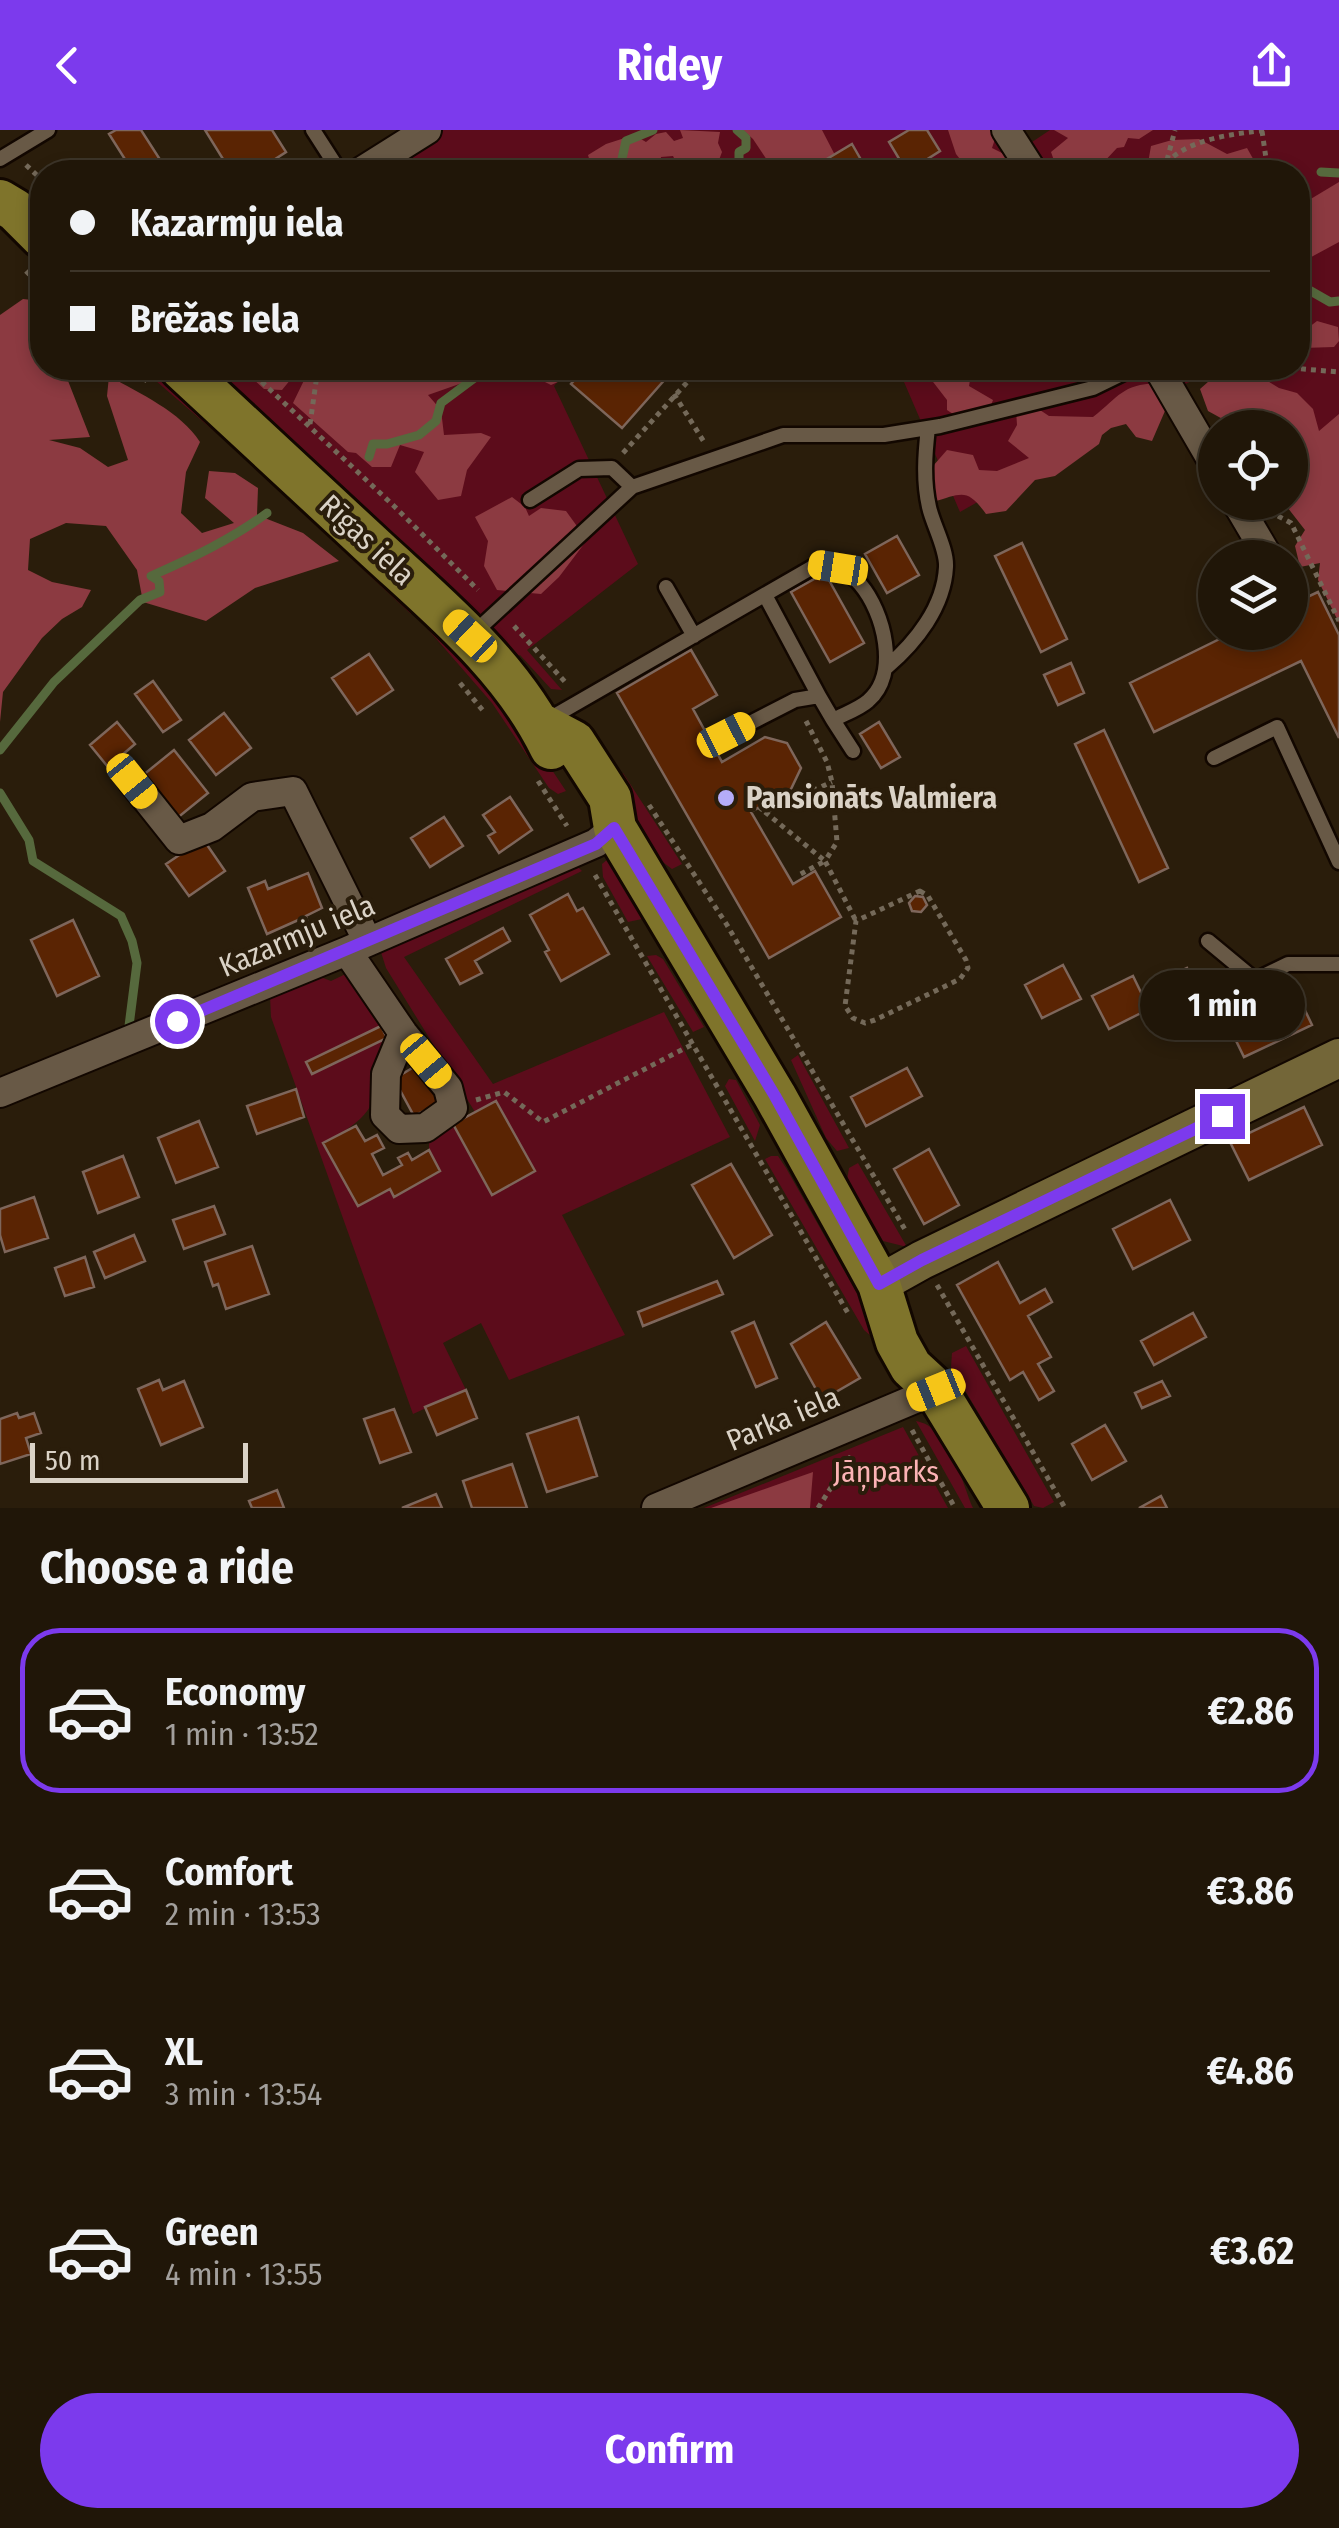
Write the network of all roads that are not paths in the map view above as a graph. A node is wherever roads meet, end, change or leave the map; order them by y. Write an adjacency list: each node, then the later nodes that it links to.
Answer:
1 (48, 130): 5 (lane)
2 (313, 130): 6 (lane)
3 (427, 130): 7 (street)
4 (1006, 130): 8 (street)
5 (0, 160)
6 (332, 160)
7 (379, 160)
8 (1025, 160)
9 (195, 380): 18 (main road, Rīgas iela)
10 (1109, 380): 12 (lane)
11 (1165, 380): 13 (street)
12 (928, 428): 14 (lane); 20 (lane)
13 (1198, 437)
14 (632, 487): 15 (lane); 18 (lane)
15 (530, 500)
16 (666, 587): 19 (lane)
17 (764, 595): 19 (lane); 20 (lane); 21 (lane)
18 (477, 617): 23 (main road, Rīgas iela)
19 (694, 636): 23 (lane)
20 (887, 667): 22 (lane)
21 (819, 696): 22 (lane); 24 (lane)
22 (833, 720): 25 (lane)
23 (540, 724): 28 (main road, Rīgas iela)
24 (726, 735)
25 (853, 751)
26 (1214, 758): 29 (lane)
27 (132, 781): 31 (street)
28 (614, 828): 31 (street, Kazarmju iela); 36 (main road, Rīgas iela)
29 (1339, 862)
30 (1208, 940): 32 (lane)
31 (357, 947): 33 (street); 35 (street, Kazarmju iela)
32 (1339, 964)
33 (403, 1033): 33 (street)
34 (1339, 1058): 36 (street)
35 (0, 1092)
36 (879, 1284): 37 (main road, Rīgas iela)
37 (936, 1390): 38 (street, Parka iela); 39 (main road, Rīgas iela)
38 (656, 1508)
39 (1008, 1508)

